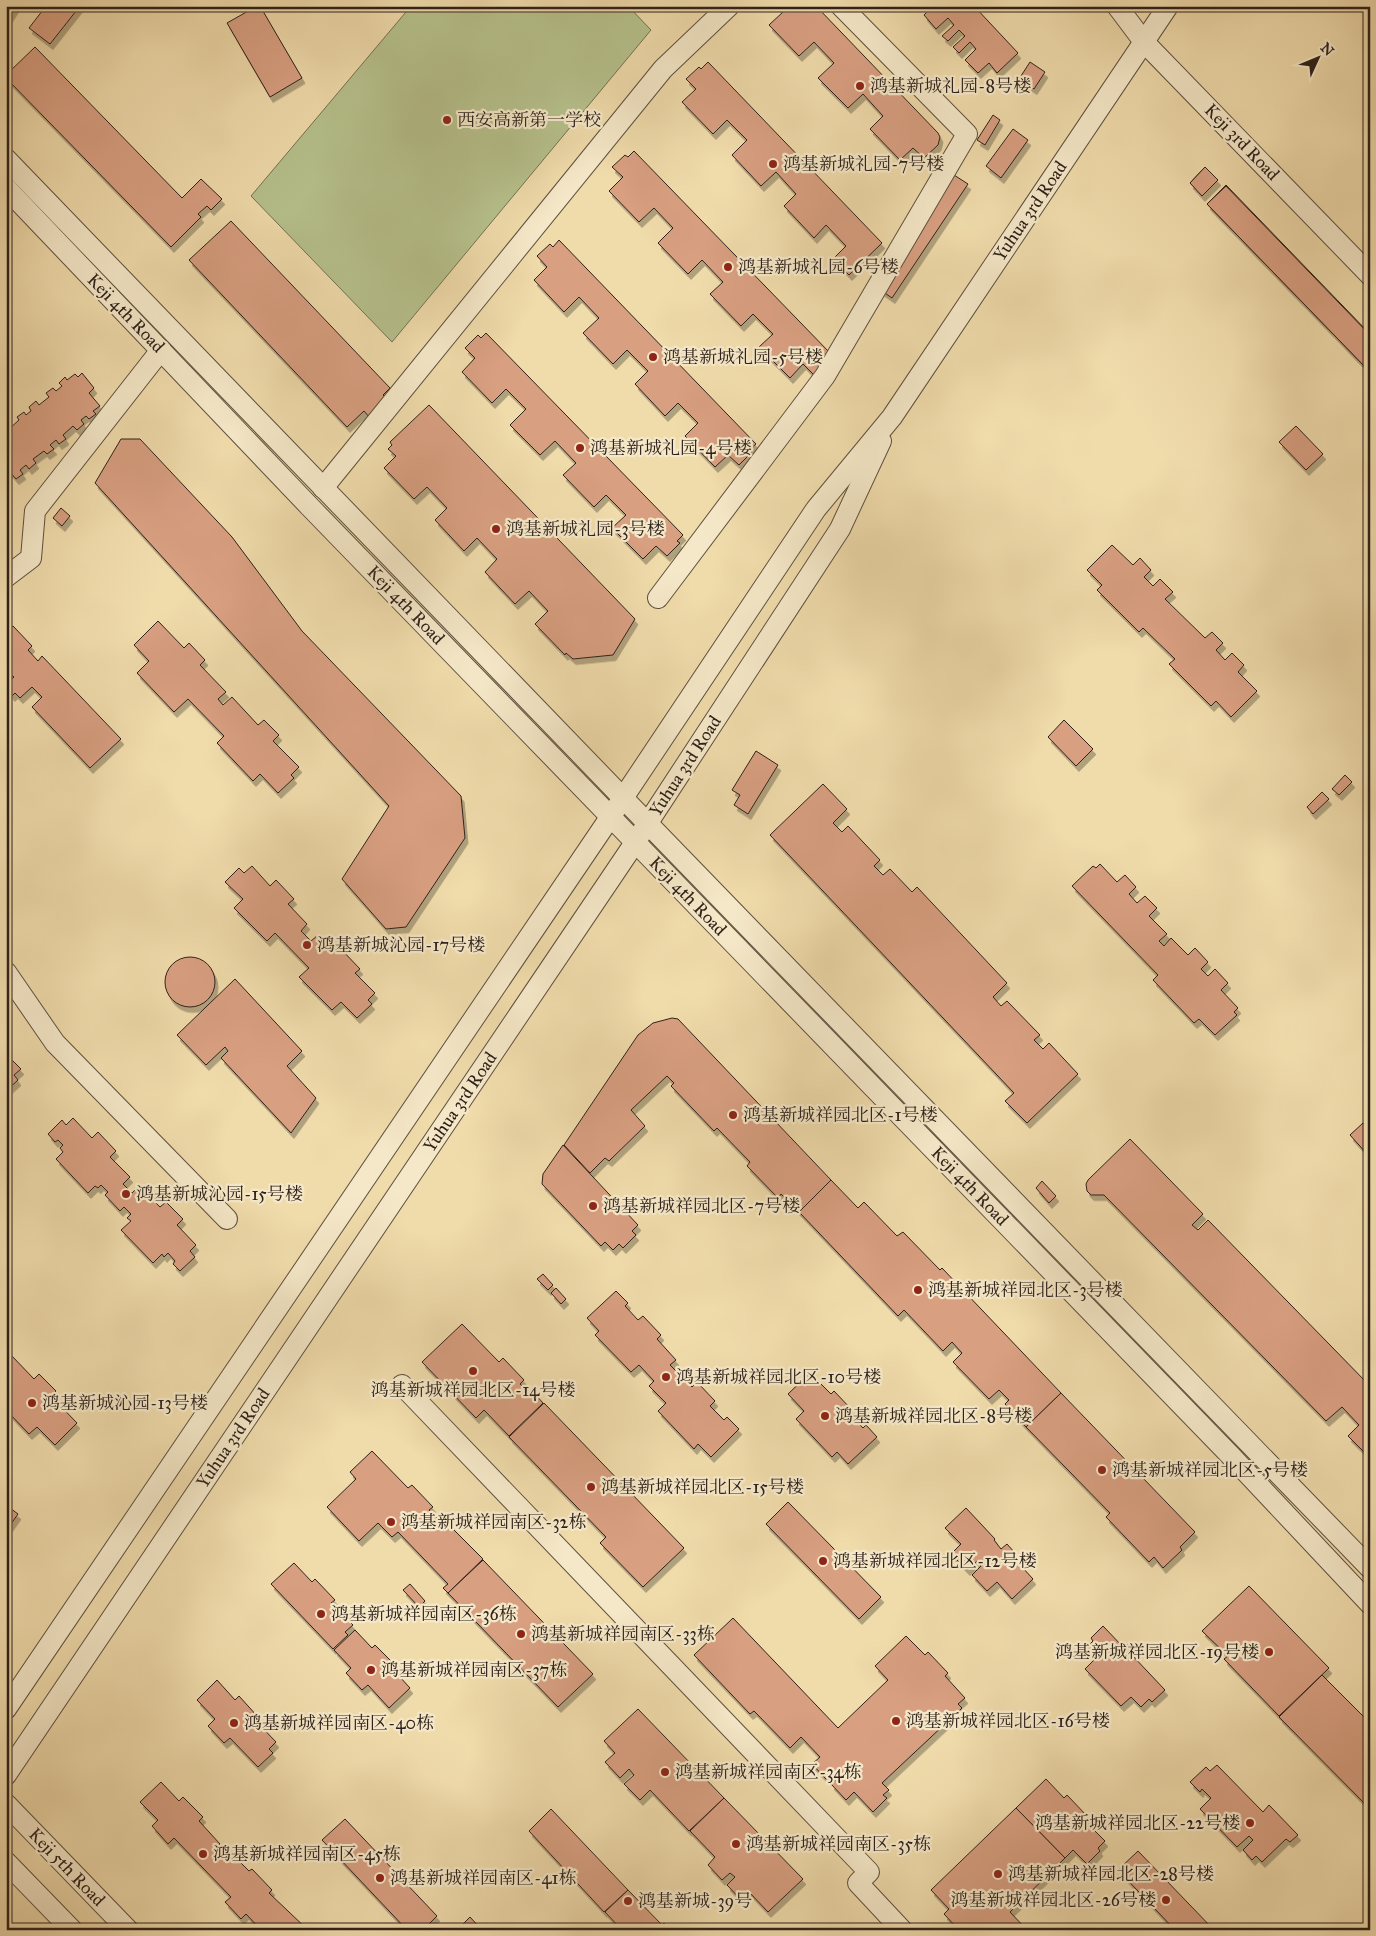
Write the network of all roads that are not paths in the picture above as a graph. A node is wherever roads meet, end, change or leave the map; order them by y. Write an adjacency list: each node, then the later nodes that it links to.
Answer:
1 (729, 6): 11 (street)
2 (841, 6): 13 (street)
3 (1117, 6): 5 (street, Keji 3rd Road)
4 (1168, 6): 5 (street, Yuhua 3rd Road)
5 (1144, 42): 8 (street, Keji 3rd Road); 10 (street, Yuhua 3rd Road)
6 (6, 159): 11 (street, Keji 4th Road)
7 (6, 188): 9 (street, Keji 4th Road)
8 (1370, 275)
9 (161, 350): 12 (street); 15 (street, Keji 4th Road)
10 (892, 417): 14 (street, Yuhua 3rd Road); 16 (street, Yuhua 3rd Road)
11 (323, 488): 14 (street, Keji 4th Road)
12 (6, 577)
13 (658, 598)
14 (622, 798): 15 (street, Yuhua 3rd Road); 16 (street, Keji 4th Road)
15 (611, 816): 17 (street, Keji 4th Road); 23 (street, Yuhua 3rd Road)
16 (648, 823): 17 (street, Yuhua 3rd Road); 21 (street, Keji 4th Road)
17 (636, 842): 22 (street, Keji 4th Road); 24 (street, Yuhua 3rd Road)
18 (6, 972): 19 (street)
19 (227, 1219)
20 (402, 1384): 29 (street)
21 (1370, 1568)
22 (1370, 1604)
23 (6, 1708)
24 (6, 1775)
25 (6, 1804): 28 (street, Keji 5th Road)
26 (6, 1862): 27 (street)
27 (72, 1930)
28 (128, 1930)
29 (902, 1930)

